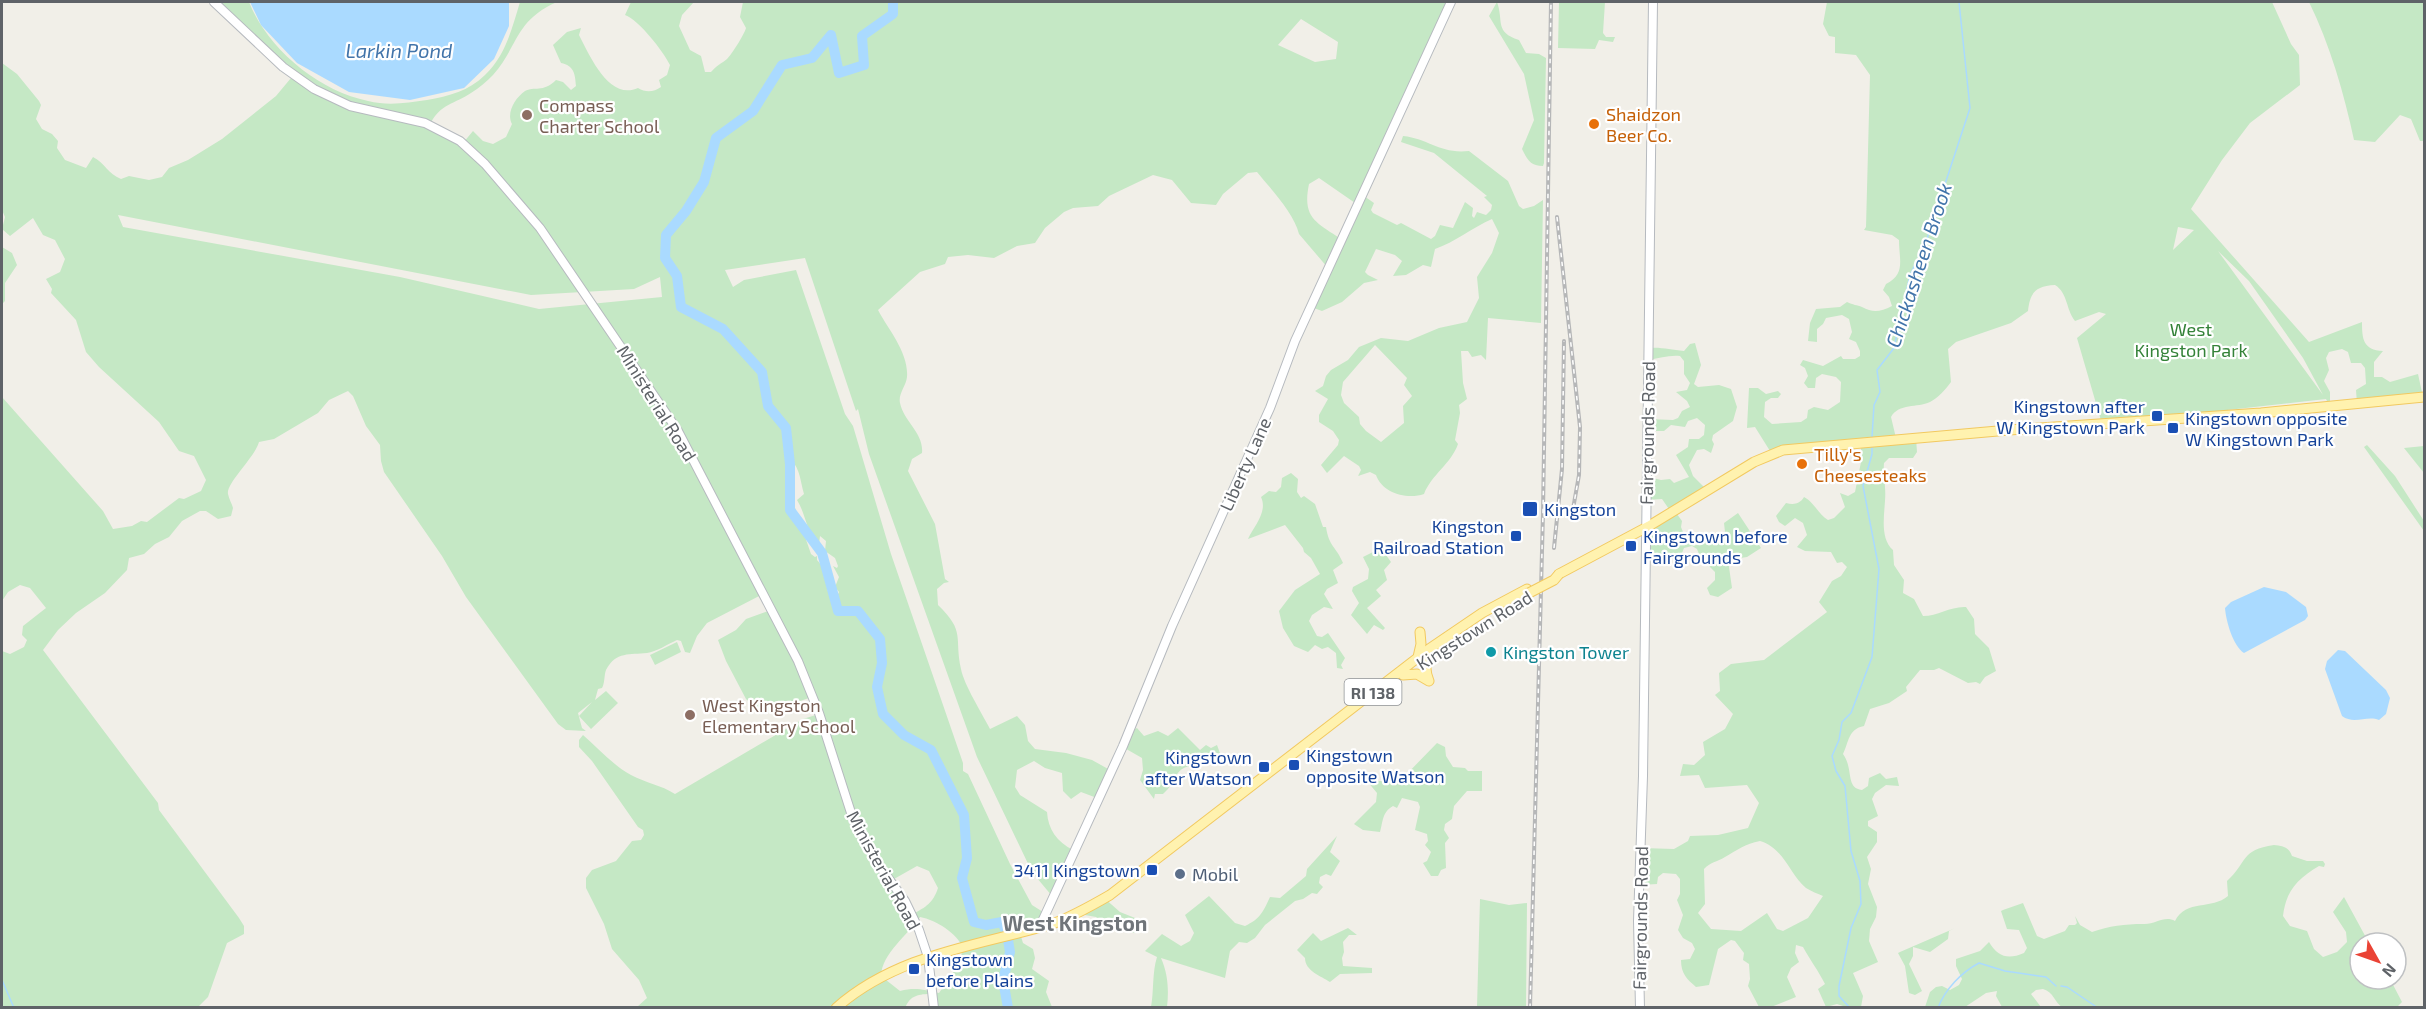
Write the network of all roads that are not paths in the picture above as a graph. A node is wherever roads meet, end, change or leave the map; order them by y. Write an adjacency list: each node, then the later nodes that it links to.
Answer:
1 (214, 2): 13 (street, Ministerial Road)
2 (1451, 2): 12 (street, Liberty Lane)
3 (1653, 2): 5 (street, Fairgrounds Road)
4 (2424, 397): 5 (main road, Kingstown Road / RI 138)
5 (1645, 528): 6 (main road, Kingstown Road / RI 138, bridge); 16 (street, Fairgrounds Road)
6 (1527, 592): 7 (main road, Kingstown Road / RI 138); 8 (main road, Kingstown Road / RI 138)
7 (1441, 640): 9 (main road, Kingstown Road / RI 138); 9 (main road)
8 (1434, 652): 10 (main road, Kingstown Road / RI 138); 10 (main road)
9 (1418, 657): 11 (main road, Kingstown Road / RI 138)
10 (1403, 675): 11 (main road, Kingstown Road / RI 138)
11 (1329, 728): 12 (main road, Kingstown Road / RI 138)
12 (1040, 926): 13 (main road, Kingstown Road / RI 138)
13 (928, 957): 14 (main road, Kingstown Road / RI 138); 15 (street, Ministerial Road)
14 (836, 1008)
15 (934, 1008)
16 (1640, 1008)

